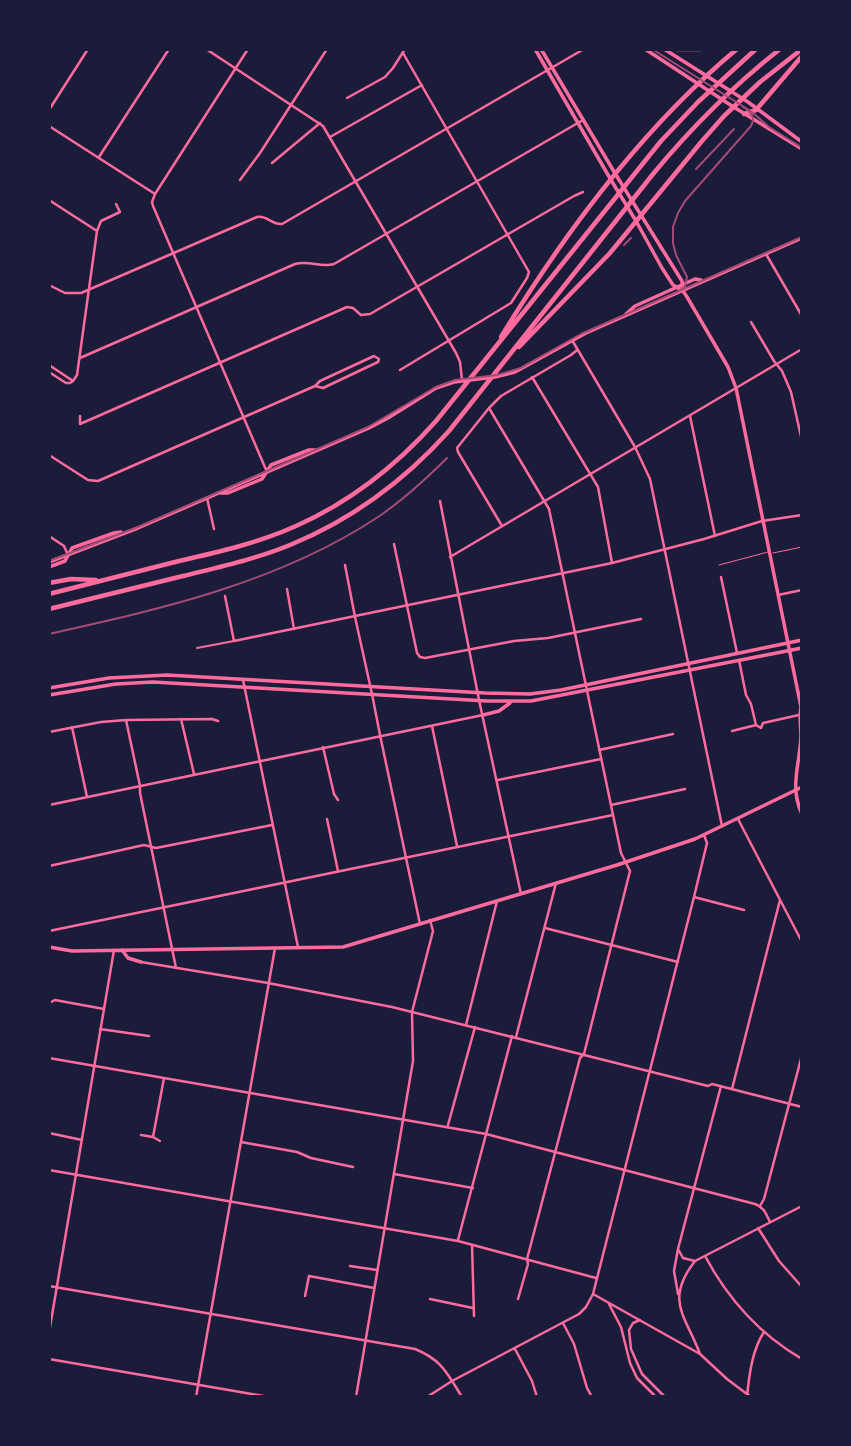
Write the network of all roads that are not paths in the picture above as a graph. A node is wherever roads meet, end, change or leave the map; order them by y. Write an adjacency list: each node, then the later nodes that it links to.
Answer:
1 (88, 49): 26 (street)
2 (169, 49): 36 (street)
3 (206, 49): 20 (street)
4 (248, 49): 20 (street)
5 (327, 49): 24 (street)
6 (535, 49): 21 (main road)
7 (541, 49): 19 (main road)
8 (584, 49): 19 (street)
9 (645, 49): 27 (main road)
10 (664, 49): 25 (main road)
11 (677, 49): 12 (highway)
12 (701, 49)
13 (737, 49): 38 (highway)
14 (756, 49): 69 (highway)
15 (780, 49): 72 (highway)
16 (802, 49): 47 (highway)
17 (404, 51): 22 (street); 23 (street)
18 (802, 56): 25 (highway)
19 (552, 67): 21 (street); 28 (main road)
20 (236, 69): 24 (street); 44 (street)
21 (547, 70): 30 (main road); 32 (street)
22 (422, 85): 32 (street); 33 (street)
23 (346, 98)
24 (292, 104): 29 (street); 39 (street)
25 (757, 109): 27 (highway); 34 (main road)
26 (49, 110)
27 (744, 114): 35 (main road)
28 (583, 120): 30 (street); 38 (main road)
29 (320, 123): 33 (street); 37 (street)
30 (578, 123): 41 (street); 42 (main road)
31 (49, 125): 36 (street)
32 (447, 128): 40 (street); 41 (street)
33 (330, 137): 40 (street)
34 (802, 142)
35 (802, 149)
36 (99, 158): 44 (street)
37 (272, 163)
38 (617, 177): 42 (highway); 47 (main road)
39 (240, 180)
40 (356, 181): 50 (street); 53 (street)
41 (477, 181): 50 (street); 51 (street)
42 (612, 183): 48 (main road); 69 (highway)
43 (583, 192): 51 (street)
44 (155, 194): 53 (street)
45 (49, 200): 49 (street)
46 (116, 204): 49 (street)
47 (640, 216): 48 (highway); 57 (main road)
48 (636, 221): 57 (main road); 72 (highway)
49 (97, 231): 59 (street)
50 (386, 234): 58 (street); 61 (street)
51 (508, 234): 58 (street); 66 (street)
52 (802, 238): 54 (main road)
53 (173, 253): 59 (street); 61 (street)
54 (766, 254): 55 (main road); 62 (street)
55 (704, 281): 57 (main road); 60 (main road)
56 (49, 285): 59 (street)
57 (680, 286): 60 (main road); 63 (main road)
58 (417, 287): 66 (street); 71 (street)
59 (90, 288): 70 (street)
60 (683, 291): 63 (main road); 81 (main road)
61 (196, 306): 70 (street); 71 (street)
62 (802, 316)
63 (622, 317): 65 (main road)
64 (751, 322): 73 (street)
65 (572, 340): 68 (street); 78 (main road)
66 (449, 341): 75 (street); 78 (street)
67 (802, 349): 73 (street)
68 (577, 350): 77 (street); 87 (street)
69 (491, 353): 112 (highway)
70 (79, 358): 79 (street)
71 (220, 363): 84 (street); 85 (street)
72 (503, 363): 121 (highway)
73 (777, 364): 81 (street); 86 (street)
74 (49, 365): 79 (street)
75 (400, 370)
76 (49, 372): 79 (street)
77 (532, 377): 82 (street); 90 (street)
78 (462, 380): 89 (main road)
79 (73, 381)
80 (315, 386): 80 (street); 85 (street)
81 (736, 388): 83 (street); 95 (main road)
82 (489, 408): 93 (street); 96 (street)
83 (690, 415): 87 (street); 99 (street)
84 (80, 416)
85 (243, 417): 88 (street); 89 (street)
86 (802, 441)
87 (635, 447): 90 (street); 102 (street)
88 (49, 455)
89 (267, 472): 91 (main road)
90 (590, 474): 93 (street); 106 (street)
91 (207, 498): 97 (street); 104 (main road)
92 (440, 501): 105 (street)
93 (545, 501): 96 (street); 110 (street)
94 (802, 515): 95 (street)
95 (762, 521): 99 (street); 103 (main road)
96 (502, 526): 105 (street)
97 (214, 529)
98 (49, 536): 104 (street)
99 (715, 536): 102 (street)
100 (394, 544): 120 (street)
101 (802, 547): 103 (lane)
102 (664, 549): 106 (street); 135 (street)
103 (770, 552): 109 (lane); 118 (main road)
104 (68, 555): 107 (main road)
105 (450, 557): 117 (street)
106 (612, 563): 110 (street)
107 (49, 565)
108 (345, 565): 122 (street)
109 (719, 565)
110 (562, 573): 117 (street); 125 (street)
111 (721, 577): 133 (street)
112 (100, 581): 113 (highway); 116 (highway)
113 (49, 583)
114 (287, 589): 124 (street)
115 (802, 590): 118 (street)
116 (49, 594)
117 (458, 595): 120 (street); 131 (street)
118 (778, 595): 128 (main road)
119 (225, 596): 127 (street)
120 (406, 606): 122 (street); 131 (street)
121 (49, 609)
122 (355, 617): 124 (street); 140 (street)
123 (641, 619): 125 (street)
124 (294, 629): 127 (street)
125 (575, 632): 131 (street); 138 (street)
126 (802, 640): 128 (main road)
127 (233, 642): 129 (street)
128 (787, 643): 132 (main road); 133 (main road)
129 (197, 648)
130 (802, 648): 132 (main road)
131 (470, 649): 143 (street)
132 (789, 650): 134 (main road); 148 (main road)
133 (737, 653): 135 (main road)
134 (739, 660): 136 (main road); 153 (street)
135 (687, 663): 136 (street); 138 (main road)
136 (689, 670): 142 (main road); 181 (street)
137 (243, 680): 139 (street); 140 (main road); 141 (main road)
138 (584, 685): 142 (street); 143 (main road)
139 (244, 687): 144 (main road); 145 (main road); 163 (street)
140 (370, 687): 143 (main road); 144 (street)
141 (49, 688)
142 (586, 691): 147 (main road); 161 (street)
143 (478, 693): 146 (street)
144 (372, 694): 146 (main road); 159 (street)
145 (49, 695)
146 (479, 700): 147 (main road); 149 (street)
147 (511, 702): 149 (main road)
148 (801, 711): 153 (street); 170 (main road)
149 (483, 715): 154 (street); 166 (street)
150 (181, 719): 151 (street); 152 (street); 164 (street)
151 (127, 720): 155 (street); 167 (street)
152 (218, 721)
153 (756, 725): 156 (street)
154 (432, 726): 159 (street); 185 (street)
155 (72, 727): 157 (street); 171 (street)
156 (732, 731)
157 (49, 732)
158 (673, 734): 161 (street)
159 (380, 736): 160 (street); 186 (street)
160 (323, 747): 163 (street); 173 (street)
161 (599, 750): 162 (street)
162 (601, 759): 166 (street); 175 (street)
163 (258, 761): 164 (street); 180 (street)
164 (194, 775): 167 (street)
165 (802, 780): 168 (main road)
166 (498, 781): 183 (street)
167 (140, 786): 171 (street); 184 (street)
168 (802, 788): 170 (main road); 172 (main road)
169 (685, 789): 175 (street)
170 (794, 791): 176 (main road); 179 (main road)
171 (87, 797): 174 (street)
172 (802, 799)
173 (338, 800)
174 (49, 805)
175 (611, 805): 177 (street)
176 (802, 814)
177 (613, 815): 183 (street); 187 (street)
178 (327, 819): 189 (street)
179 (738, 819): 181 (main road); 194 (street)
180 (272, 825): 184 (street); 190 (street)
181 (722, 826): 182 (main road)
182 (704, 835): 187 (main road); 193 (street)
183 (509, 837): 185 (street); 192 (street)
184 (151, 848): 188 (street); 196 (street)
185 (457, 848): 186 (street)
186 (406, 858): 189 (street); 199 (street)
187 (625, 862): 191 (main road); 205 (street)
188 (49, 866)
189 (338, 871): 190 (street)
190 (285, 882): 196 (street); 207 (street)
191 (556, 883): 192 (main road); 201 (street)
192 (521, 894): 195 (main road)
193 (694, 897): 197 (street); 213 (street)
194 (780, 900): 202 (street); 231 (street)
195 (497, 901): 198 (main road); 219 (street)
196 (163, 907): 203 (street); 209 (street)
197 (744, 910)
198 (430, 920): 199 (main road); 218 (street)
199 (419, 924): 207 (main road)
200 (802, 926): 202 (street)
201 (545, 928): 205 (street); 223 (street)
202 (796, 930): 204 (street)
203 (49, 931)
204 (802, 942)
205 (611, 945): 213 (street); 224 (street)
206 (49, 947): 210 (main road)
207 (298, 947): 208 (main road)
208 (275, 948): 209 (main road); 215 (street)
209 (172, 949): 211 (main road); 214 (street)
210 (114, 950): 211 (main road); 217 (street)
211 (122, 950): 212 (main road)
212 (141, 962): 214 (street)
213 (678, 962): 228 (street)
214 (176, 968): 215 (street)
215 (268, 983): 218 (street); 232 (street)
216 (49, 1003): 217 (street)
217 (104, 1009): 221 (street)
218 (412, 1012): 219 (street); 235 (street)
219 (466, 1025): 220 (street)
220 (475, 1027): 223 (street); 236 (street)
221 (100, 1029): 222 (street); 227 (street)
222 (149, 1036)
223 (514, 1037): 224 (street); 238 (street)
224 (584, 1054): 228 (street); 244 (street)
225 (802, 1055): 233 (street)
226 (49, 1058): 227 (street)
227 (94, 1066): 229 (street); 241 (street)
228 (650, 1072): 230 (street); 247 (street)
229 (164, 1078): 232 (street); 240 (street)
230 (721, 1086): 231 (street); 251 (street)
231 (732, 1089): 233 (street)
232 (249, 1093): 235 (street); 243 (street)
233 (790, 1104): 234 (street); 253 (street)
234 (802, 1107)
235 (403, 1119): 236 (street); 248 (street)
236 (448, 1127): 238 (street)
237 (49, 1133): 241 (street)
238 (486, 1134): 244 (street); 250 (street)
239 (141, 1135): 240 (street)
240 (153, 1137): 242 (street)
241 (82, 1140): 249 (street)
242 (160, 1141)
243 (241, 1142): 245 (street); 252 (street)
244 (555, 1152): 247 (street); 262 (street)
245 (353, 1167)
246 (49, 1170): 249 (street)
247 (624, 1171): 251 (street); 266 (street)
248 (394, 1174): 250 (street); 256 (street)
249 (76, 1175): 252 (street); 268 (street)
250 (473, 1188): 258 (street)
251 (693, 1189): 253 (street); 260 (street)
252 (230, 1201): 256 (street); 278 (street)
253 (761, 1206): 255 (street)
254 (802, 1206): 255 (street)
255 (770, 1222): 257 (street)
256 (384, 1228): 258 (street); 265 (street)
257 (758, 1228): 261 (street); 269 (street)
258 (458, 1241): 259 (street)
259 (472, 1245): 262 (street); 277 (street)
260 (678, 1249): 263 (street); 273 (street)
261 (705, 1256): 263 (street); 282 (street)
262 (527, 1259): 266 (street); 275 (street)
263 (695, 1261): 273 (street)
264 (350, 1266): 265 (street)
265 (377, 1270): 270 (street)
266 (596, 1278): 271 (street)
267 (49, 1286): 268 (street)
268 (57, 1287): 278 (street); 283 (street)
269 (802, 1287)
270 (374, 1288): 272 (street); 284 (street)
271 (593, 1294): 276 (street); 281 (street)
272 (305, 1296)
273 (678, 1296): 286 (street)
274 (430, 1299): 277 (street)
275 (519, 1299)
276 (607, 1302): 280 (street); 300 (street)
277 (473, 1308): 279 (street)
278 (211, 1314): 284 (street); 290 (street)
279 (474, 1316)
280 (640, 1320): 286 (street); 301 (street)
281 (563, 1323): 285 (street); 299 (street)
282 (764, 1332): 288 (street); 292 (street)
283 (49, 1333)
284 (365, 1341): 289 (street); 295 (street)
285 (515, 1349): 289 (street); 298 (street)
286 (700, 1354): 292 (street)
287 (49, 1359): 290 (street)
288 (802, 1359)
289 (452, 1381): 296 (street); 297 (street)
290 (198, 1385): 291 (street); 293 (street)
291 (258, 1396): 294 (street)
292 (748, 1396)
293 (196, 1397)
294 (270, 1397)
295 (356, 1397)
296 (427, 1397)
297 (462, 1397)
298 (537, 1397)
299 (592, 1397)
300 (656, 1397)
301 (664, 1397)

